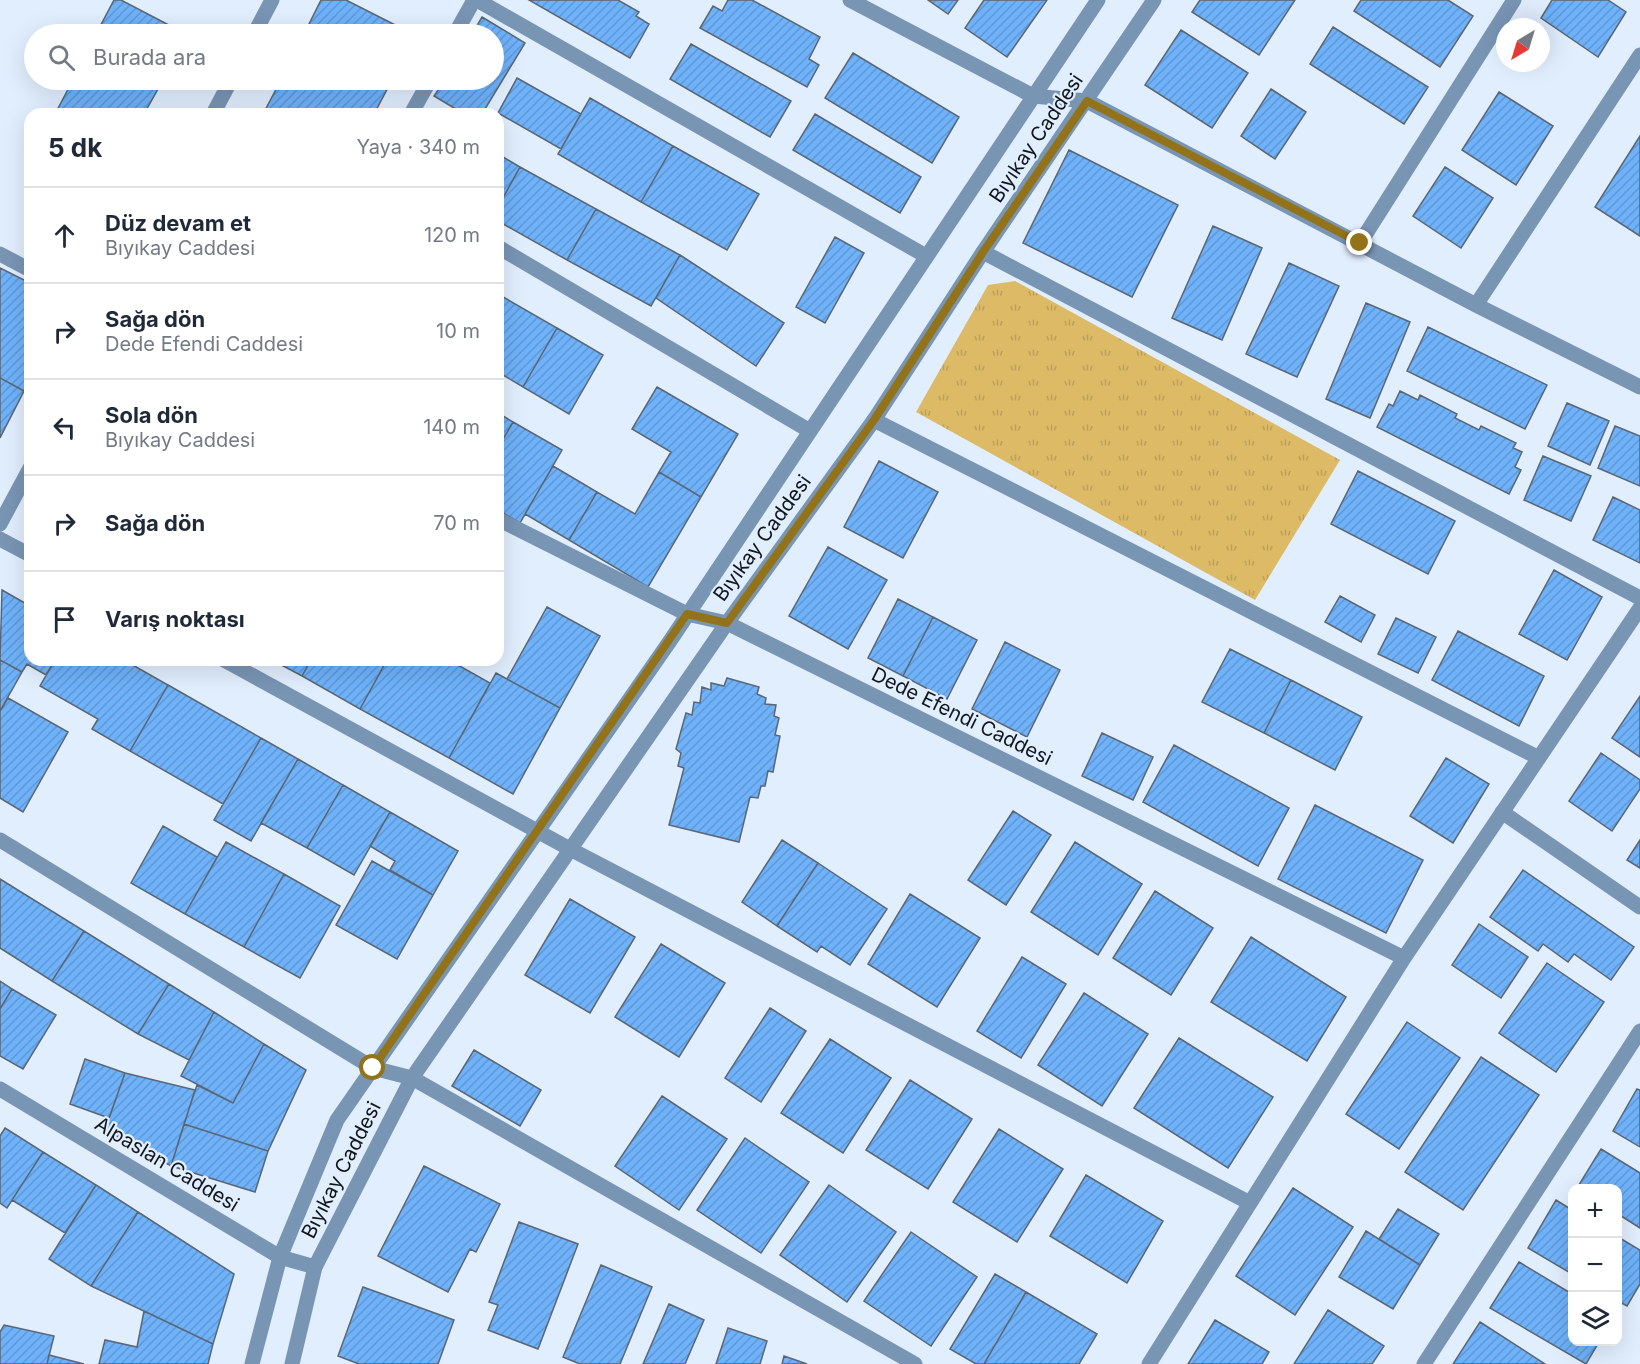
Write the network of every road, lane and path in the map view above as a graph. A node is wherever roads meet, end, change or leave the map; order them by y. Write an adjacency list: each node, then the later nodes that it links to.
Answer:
1 (272, 0): 7 (street)
2 (475, 0): 8 (street); 20 (street)
3 (850, 0): 12 (street)
4 (1098, 0): 12 (street, Bıyıkay Caddesi)
5 (1154, 0): 13 (street, Bıyıkay Caddesi)
6 (1514, 0): 16 (street)
7 (259, 24)
8 (461, 24)
9 (1640, 55): 22 (street)
10 (226, 90): 14 (street)
11 (424, 90): 15 (street)
12 (1033, 96): 13 (street); 20 (street, Bıyıkay Caddesi)
13 (1087, 101): 16 (street); 18 (street, Bıyıkay Caddesi)
14 (216, 108)
15 (414, 108)
16 (1360, 243): 22 (street)
17 (504, 252): 25 (street)
18 (983, 252): 24 (street, Bıyıkay Caddesi); 31 (street)
19 (0, 254): 21 (street)
20 (926, 256): 25 (street, Bıyıkay Caddesi)
21 (24, 267)
22 (1476, 304): 23 (street)
23 (1640, 387)
24 (874, 420): 34 (street, Bıyıkay Caddesi); 36 (street)
25 (810, 431): 33 (street, Bıyıkay Caddesi)
26 (24, 479): 28 (street)
27 (504, 522): 33 (street, Dede Efendi Caddesi)
28 (0, 524)
29 (0, 539): 30 (street)
30 (24, 552)
31 (1640, 597)
32 (1640, 608): 36 (street)
33 (687, 614): 34 (street, Dede Efendi Caddesi); 38 (street, Bıyıkay Caddesi)
34 (727, 623): 40 (street, Bıyıkay Caddesi); 42 (street, Dede Efendi Caddesi)
35 (235, 666): 38 (street)
36 (1539, 758): 37 (street)
37 (1502, 813): 41 (street); 42 (street)
38 (538, 831): 40 (street); 44 (street, Bıyıkay Caddesi)
39 (0, 840): 44 (street)
40 (570, 849): 45 (street, Bıyıkay Caddesi); 47 (street)
41 (1640, 907)
42 (1404, 958): 47 (street)
43 (1640, 1031): 54 (street)
44 (373, 1068): 45 (street); 48 (street, Bıyıkay Caddesi)
45 (412, 1078): 49 (street, Bıyıkay Caddesi); 52 (street)
46 (0, 1089): 48 (street, Alpaslan Caddesi)
47 (1250, 1203): 53 (street)
48 (280, 1257): 49 (street, Alpaslan Caddesi); 50 (street, Bıyıkay Caddesi)
49 (315, 1267): 51 (street, Bıyıkay Caddesi)
50 (252, 1364)
51 (292, 1364)
52 (915, 1364)
53 (1149, 1364)
54 (1424, 1364)

